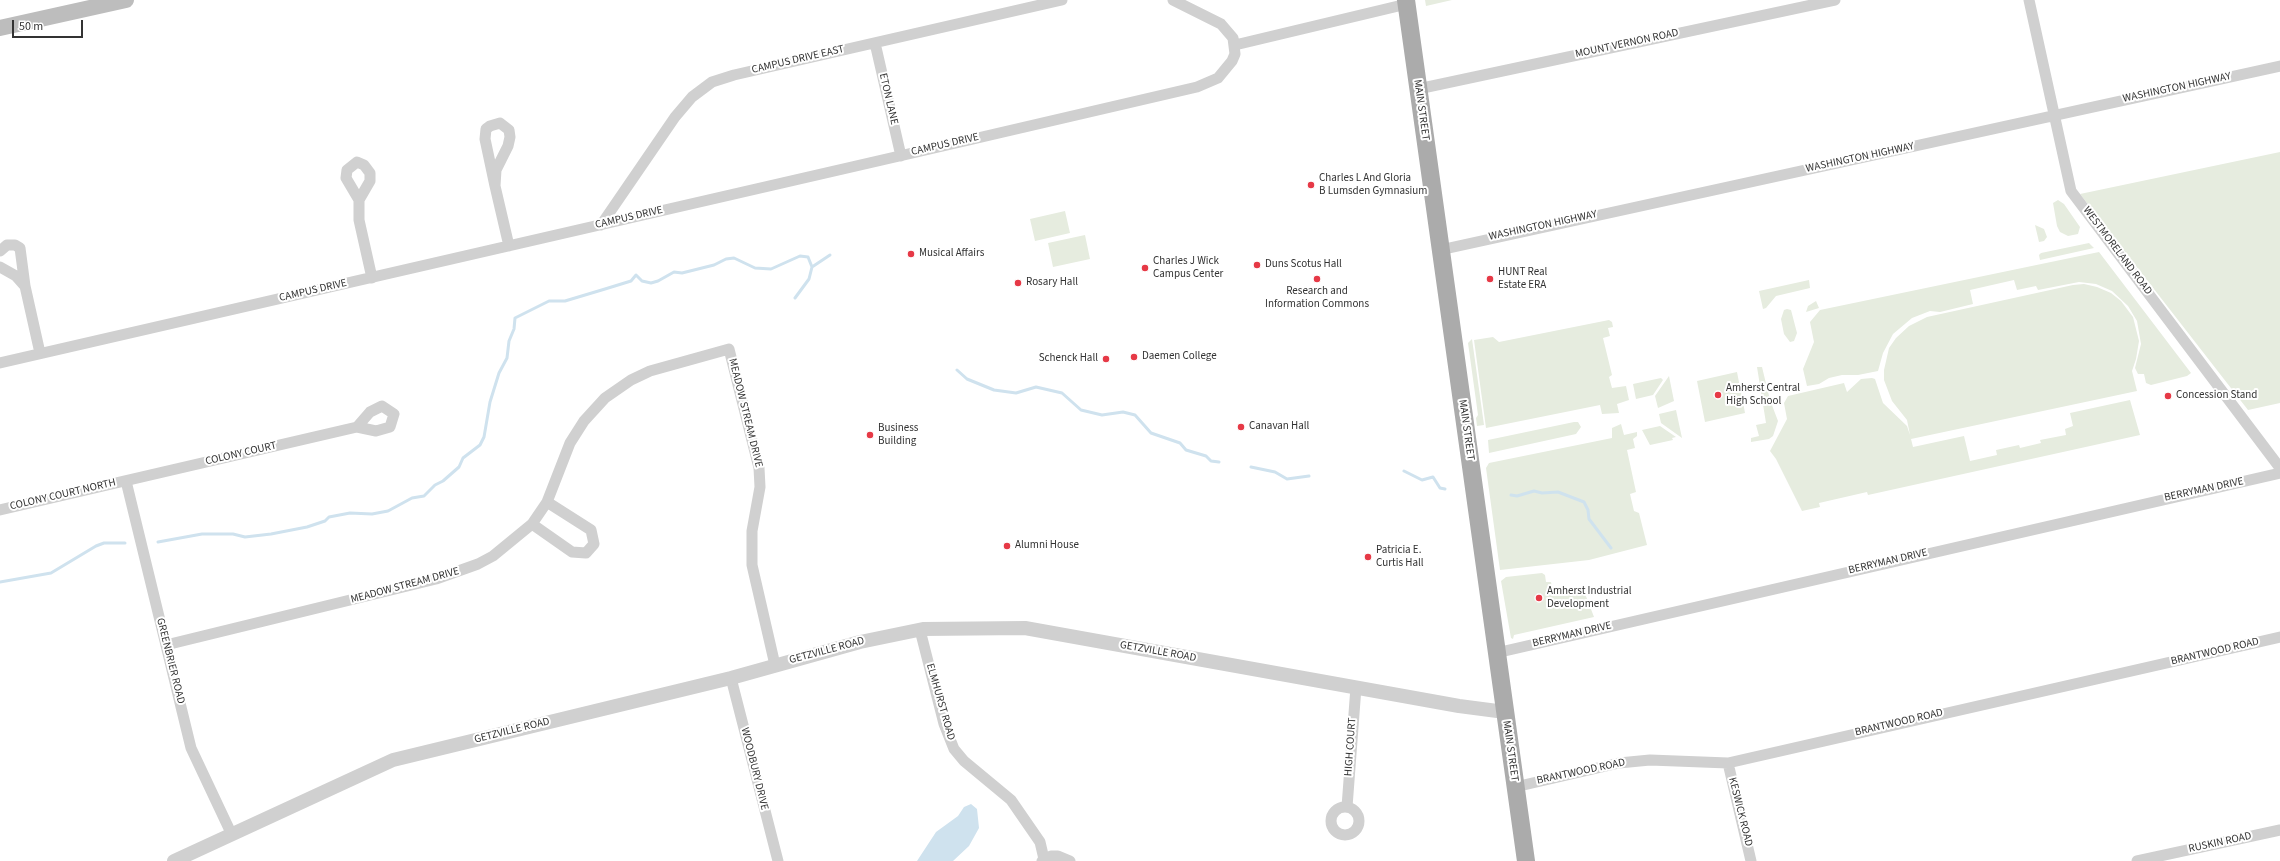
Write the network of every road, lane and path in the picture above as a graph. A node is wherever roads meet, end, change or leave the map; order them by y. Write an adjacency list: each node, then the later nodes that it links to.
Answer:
1 (126, 0): 7 (main road)
2 (1062, 0): 8 (street, CAMPUS DRIVE EAST)
3 (1173, 0): 9 (street)
4 (1835, 0): 11 (street, MOUNT VERNON ROAD)
5 (2029, 0): 12 (street, WESTMORELAND ROAD)
6 (1406, 2): 9 (street); 11 (main road, MAIN STREET)
7 (0, 28)
8 (875, 43): 13 (street, ETON LANE); 16 (street, CAMPUS DRIVE EAST)
9 (1235, 45): 13 (street, CAMPUS DRIVE)
10 (2280, 66): 12 (street, WASHINGTON HIGHWAY)
11 (1418, 89): 18 (main road, MAIN STREET)
12 (2054, 115): 18 (street, WASHINGTON HIGHWAY); 26 (street, WESTMORELAND ROAD)
13 (901, 156): 16 (street, CAMPUS DRIVE)
14 (495, 186): 14 (street); 17 (street)
15 (359, 200): 21 (street)
16 (601, 225): 17 (street, CAMPUS DRIVE)
17 (509, 246): 21 (street, CAMPUS DRIVE)
18 (1440, 250): 35 (main road, MAIN STREET)
19 (0, 251): 22 (street)
20 (0, 267): 22 (street)
21 (372, 278): 23 (street, CAMPUS DRIVE)
22 (24, 286): 23 (street)
23 (40, 353): 24 (street, CAMPUS DRIVE)
24 (0, 363)
25 (357, 427): 28 (street, COLONY COURT)
26 (2280, 468)
27 (2280, 473): 35 (street, BERRYMAN DRIVE)
28 (126, 480): 30 (street, COLONY COURT NORTH); 34 (street, GREENBRIER ROAD)
29 (547, 502): 31 (street, MEADOW STREAM DRIVE); 31 (street); 36 (street, MEADOW STREAM DRIVE)
30 (0, 510)
31 (532, 524): 34 (street, MEADOW STREAM DRIVE)
32 (920, 630): 36 (street, GETZVILLE ROAD); 38 (street, GETZVILLE ROAD); 45 (street, ELMHURST ROAD)
33 (2280, 637): 40 (street, BRANTWOOD ROAD)
34 (166, 645): 44 (street, GREENBRIER ROAD)
35 (1496, 653): 39 (main road, MAIN STREET)
36 (775, 665): 37 (street, GETZVILLE ROAD)
37 (731, 678): 44 (street, GETZVILLE ROAD); 47 (street, WOODBURY DRIVE)
38 (1356, 688): 39 (street, GETZVILLE ROAD); 42 (street, HIGH COURT)
39 (1505, 712): 41 (main road, MAIN STREET)
40 (1728, 763): 41 (street, BRANTWOOD ROAD); 50 (street, KESWICK ROAD)
41 (1515, 787): 49 (main road, MAIN STREET)
42 (1347, 807)
43 (2280, 830): 51 (street, RUSKIN ROAD)
44 (232, 835): 46 (street, GETZVILLE ROAD)
45 (1043, 860): 48 (street, ELMHURST ROAD)
46 (174, 861)
47 (778, 861)
48 (1070, 861)
49 (1526, 861)
50 (1751, 861)
51 (2137, 861)

